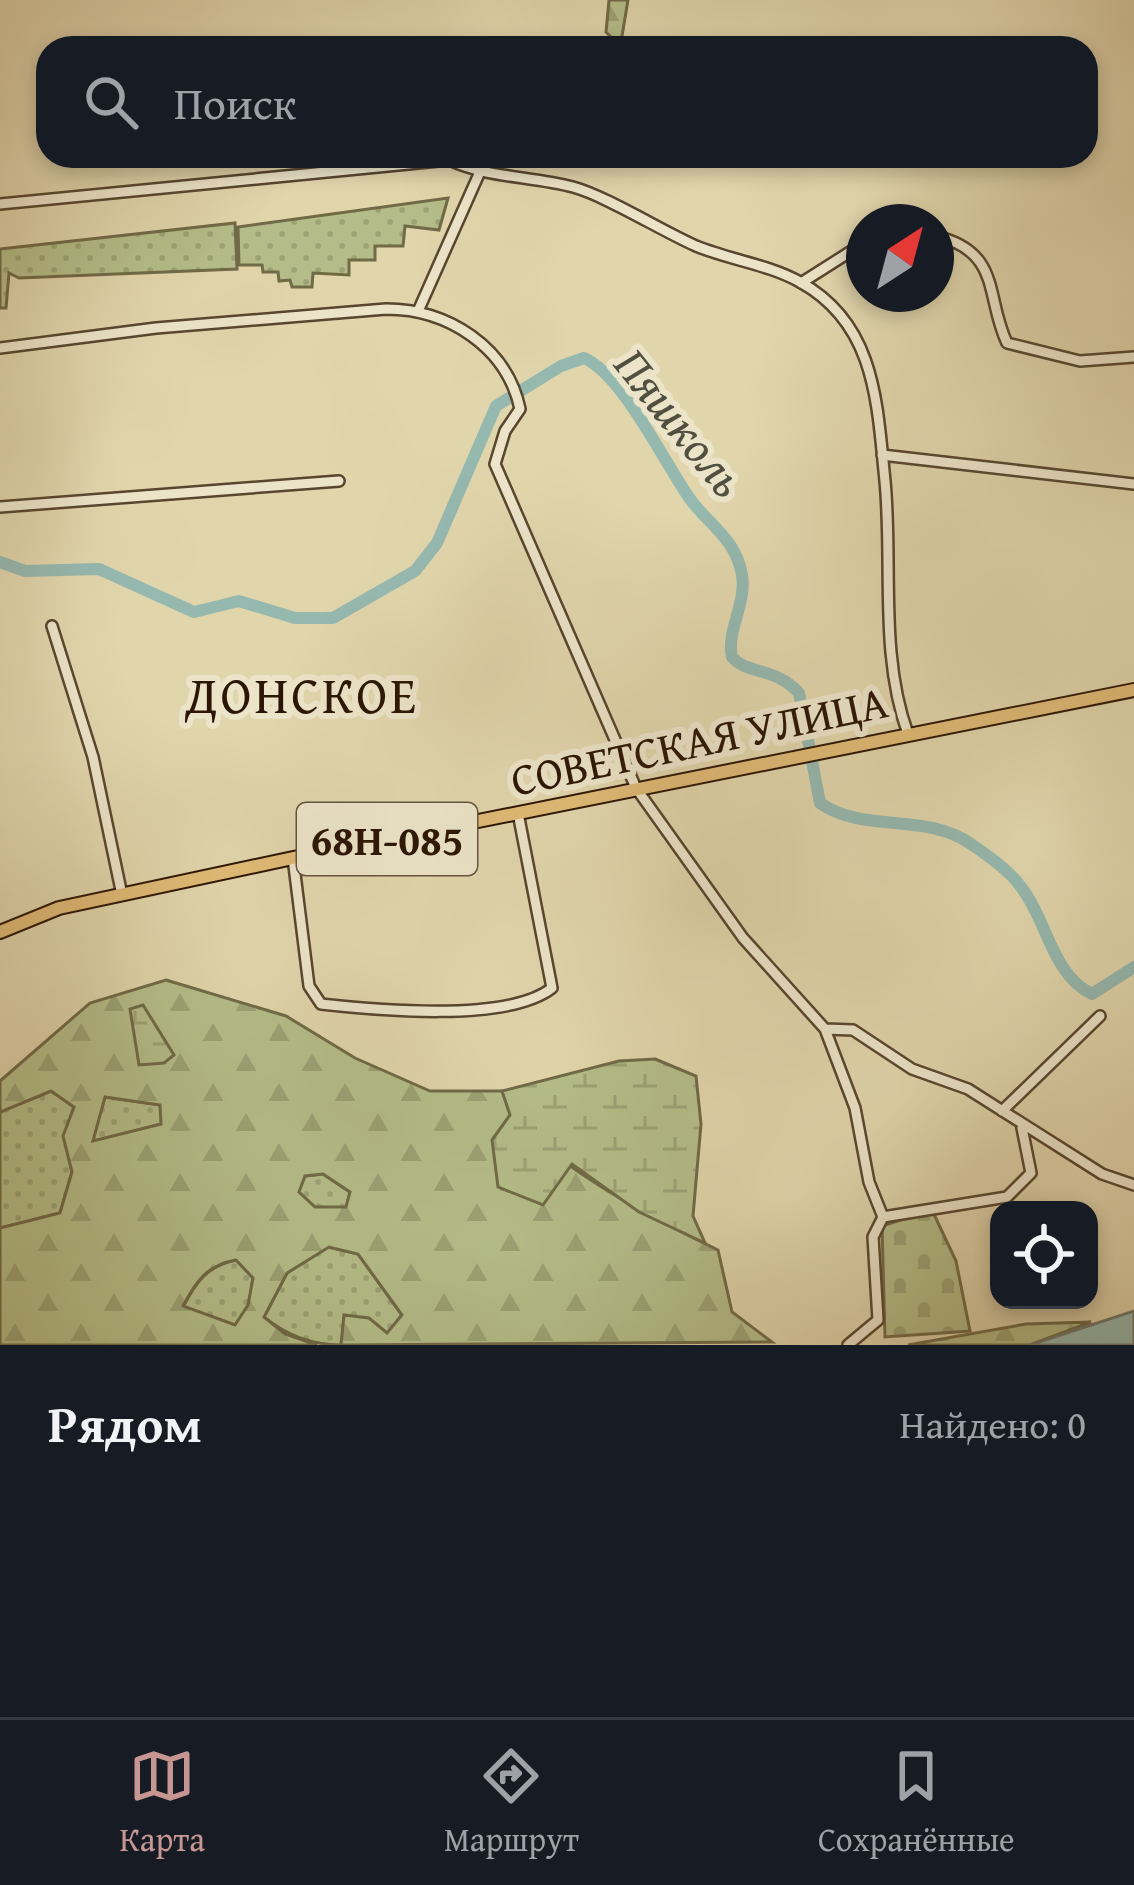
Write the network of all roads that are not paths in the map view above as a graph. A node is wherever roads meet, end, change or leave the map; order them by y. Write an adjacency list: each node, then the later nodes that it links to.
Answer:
1 (369, 168): 4 (street)
2 (467, 168): 3 (street)
3 (479, 173): 7 (street); 8 (street)
4 (0, 205)
5 (954, 245): 10 (street)
6 (846, 255): 7 (street)
7 (801, 283): 11 (street)
8 (419, 309): 9 (street); 18 (street)
9 (0, 348)
10 (1134, 357)
11 (882, 455): 13 (street); 17 (street)
12 (339, 481): 14 (street)
13 (1134, 484)
14 (0, 507)
15 (52, 626): 21 (street)
16 (1134, 690): 17 (main road, СОВЕТСКАЯ УЛИЦА / 68Н-085)
17 (908, 734): 18 (main road, СОВЕТСКАЯ УЛИЦА / 68Н-085)
18 (636, 788): 19 (main road, СОВЕТСКАЯ УЛИЦА / 68Н-085); 24 (street)
19 (518, 814): 20 (main road, СОВЕТСКАЯ УЛИЦА / 68Н-085); 20 (street)
20 (293, 857): 21 (main road, СОВЕТСКАЯ УЛИЦА / 68Н-085)
21 (122, 895): 22 (main road, СОВЕТСКАЯ УЛИЦА / 68Н-085)
22 (0, 932)
23 (1100, 1016): 25 (street)
24 (825, 1029): 25 (street); 28 (street)
25 (1002, 1111): 26 (street)
26 (1022, 1128): 27 (street); 28 (street)
27 (1134, 1185)
28 (883, 1216): 29 (street)
29 (848, 1345)

